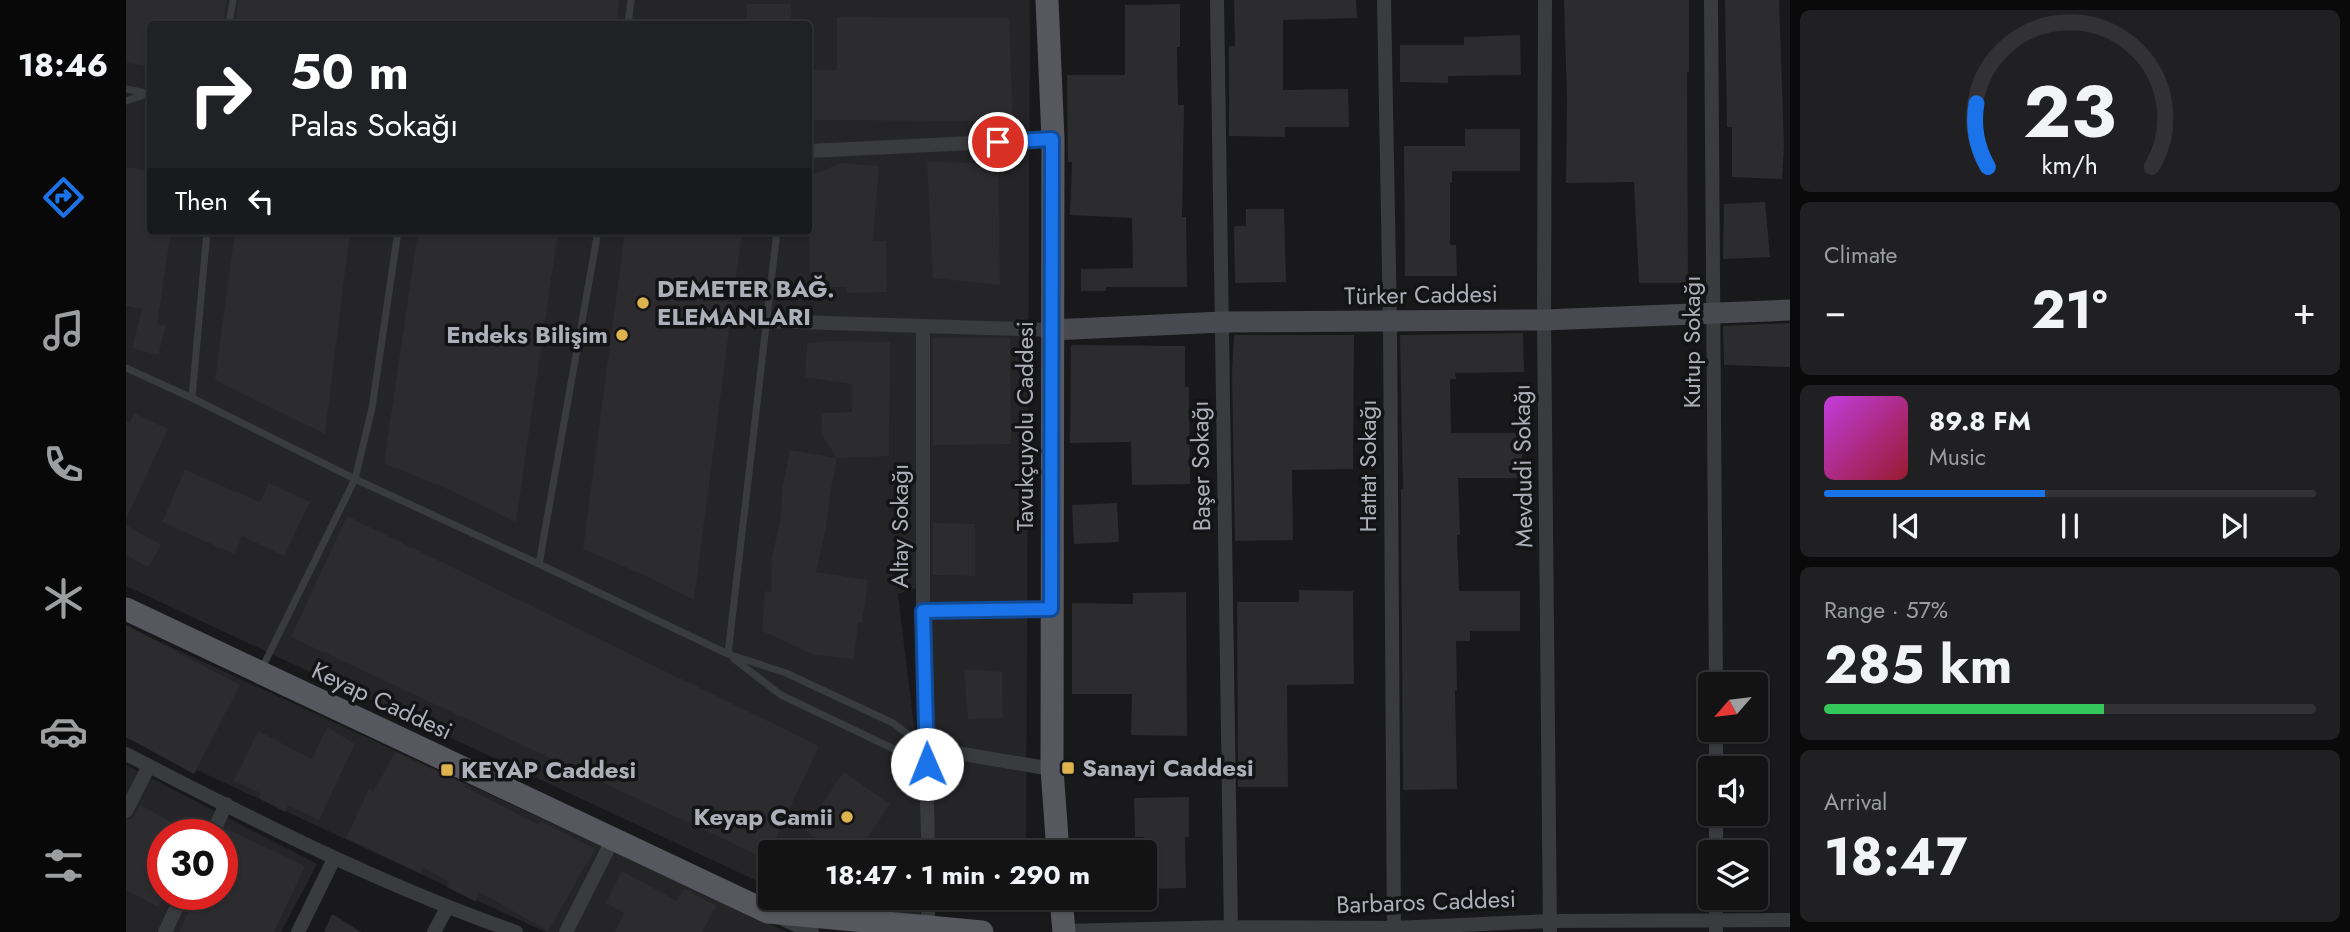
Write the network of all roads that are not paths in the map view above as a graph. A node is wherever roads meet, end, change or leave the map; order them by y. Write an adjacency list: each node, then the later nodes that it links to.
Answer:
1 (233, 0): 8 (lane)
2 (631, 0): 9 (lane)
3 (1047, 0): 14 (main road, Tavukçuyolu Caddesi)
4 (1217, 0): 24 (street, Başer Sokağı)
5 (1384, 0): 25 (street, Hattat Sokağı)
6 (1545, 0): 22 (street, Mevdudi Sokağı)
7 (1711, 0): 21 (street, Kutup Sokağı)
8 (230, 21)
9 (628, 21)
10 (126, 89): 11 (lane)
11 (147, 92)
12 (147, 94): 13 (lane)
13 (126, 101)
14 (1052, 139): 15 (street); 27 (main road, Tavukçuyolu Caddesi)
15 (812, 151)
16 (207, 235): 29 (lane)
17 (397, 235): 30 (lane)
18 (597, 235): 31 (lane)
19 (776, 235): 23 (lane)
20 (1790, 310): 21 (street, Türker Caddesi)
21 (1715, 313): 22 (street, Türker Caddesi); 37 (street, Kutup Sokağı)
22 (1544, 320): 25 (street, Türker Caddesi); 56 (street, Mevdudi Sokağı)
23 (765, 321): 26 (street); 35 (lane)
24 (1222, 322): 25 (street, Türker Caddesi); 27 (street, Türker Caddesi); 58 (street, Başer Sokağı)
25 (1390, 323): 59 (street, Hattat Sokağı)
26 (922, 326): 27 (street); 34 (street, Altay Sokağı)
27 (1052, 330): 33 (main road, Tavukçuyolu Caddesi)
28 (126, 368): 29 (lane)
29 (192, 398): 30 (lane)
30 (355, 479): 31 (lane); 36 (lane)
31 (539, 564): 35 (lane)
32 (126, 609): 36 (main road, Keyap Caddesi)
33 (1051, 609): 34 (street); 41 (main road, Tavukçuyolu Caddesi)
34 (923, 611): 38 (street, Altay Sokağı)
35 (728, 654): 38 (lane); 38 (lane)
36 (260, 672): 45 (main road, Keyap Caddesi)
37 (1716, 672)
38 (927, 748): 41 (street); 46 (street, Altay Sokağı)
39 (126, 754): 40 (street)
40 (149, 765): 42 (street); 43 (street)
41 (1052, 769): 47 (main road, Tavukçuyolu Caddesi)
42 (226, 804): 44 (street); 48 (street)
43 (126, 811)
44 (219, 819)
45 (613, 839): 53 (main road, Keyap Caddesi); 64 (street)
46 (928, 840)
47 (1057, 840)
48 (334, 859): 49 (street); 61 (street)
49 (447, 908): 62 (street); 63 (street)
50 (175, 910): 60 (street)
51 (928, 910): 57 (street)
52 (1061, 910): 67 (main road)
53 (768, 912): 57 (main road, Keyap Caddesi); 65 (street, Keyap Caddesi)
54 (1790, 920): 55 (street, Barbaros Caddesi)
55 (1716, 926): 56 (street, Barbaros Caddesi)
56 (1550, 927): 59 (street, Barbaros Caddesi)
57 (928, 930): 66 (main road, Keyap Caddesi)
58 (1231, 930): 59 (street, Barbaros Caddesi); 67 (street, Barbaros Caddesi)
59 (1394, 930)
60 (165, 932)
61 (298, 932)
62 (434, 932)
63 (516, 932)
64 (566, 932)
65 (812, 932)
66 (982, 932)
67 (1061, 932)

